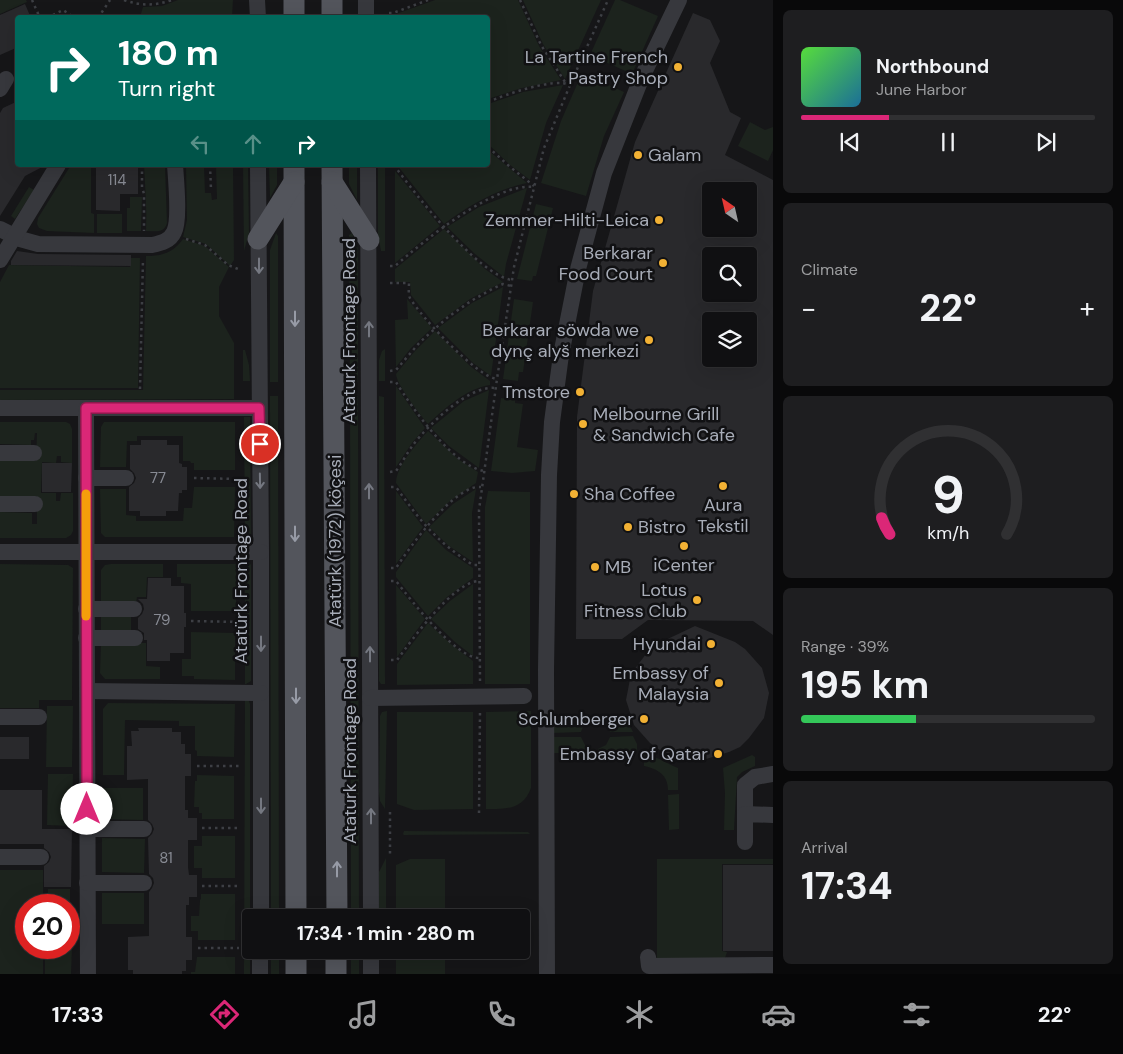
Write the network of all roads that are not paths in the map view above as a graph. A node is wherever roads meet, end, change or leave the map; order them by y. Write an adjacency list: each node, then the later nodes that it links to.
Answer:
1 (258, 0): 4 (street)
2 (366, 0): 5 (street)
3 (679, 0): 63 (street)
4 (258, 15)
5 (366, 15)
6 (56, 167): 12 (street)
7 (175, 167): 12 (street)
8 (258, 167): 13 (street, Atatürk Frontage Road)
9 (368, 167): 14 (street, Ataturk Frontage Road)
10 (294, 173): 13 (main road); 49 (main road, one-way to 49)
11 (332, 173): 14 (main road); 50 (main road, Atatürk (1972) köçesi, one-way to 11)
12 (7, 233): 15 (street)
13 (258, 239): 18 (street, Atatürk Frontage Road, one-way to 18)
14 (369, 240): 35 (street, Ataturk Frontage Road, one-way to 14)
15 (0, 260)
16 (0, 408): 17 (street)
17 (86, 408): 18 (street); 21 (street)
18 (259, 408): 27 (street, Atatürk Frontage Road, one-way to 27)
19 (0, 453): 20 (street)
20 (34, 453)
21 (86, 478): 22 (street); 26 (street)
22 (126, 478)
23 (0, 504): 24 (street)
24 (35, 504)
25 (0, 552): 26 (street)
26 (86, 552): 27 (street); 28 (street)
27 (261, 552): 33 (street, Atatürk Frontage Road, one-way to 33)
28 (86, 609): 29 (street); 30 (street)
29 (134, 609)
30 (86, 638): 31 (street); 32 (street)
31 (135, 638)
32 (87, 691): 33 (street); 41 (street)
33 (261, 693): 48 (street, Atatürk Frontage Road, one-way to 48)
34 (524, 696): 35 (street)
35 (370, 698): 51 (street, Ataturk Frontage Road, one-way to 35)
36 (0, 717): 37 (street)
37 (39, 717)
38 (773, 774): 39 (street)
39 (745, 814): 40 (street); 43 (street)
40 (773, 814)
41 (87, 829): 42 (street); 46 (street)
42 (144, 829)
43 (745, 842)
44 (41, 856): 45 (street)
45 (0, 857)
46 (88, 883): 47 (street); 58 (street)
47 (144, 883)
48 (261, 909)
49 (296, 909)
50 (337, 909)
51 (371, 909)
52 (648, 957): 57 (street)
53 (260, 959): 59 (street)
54 (296, 959): 60 (main road)
55 (336, 959): 61 (main road)
56 (371, 959): 62 (street)
57 (773, 965)
58 (88, 974)
59 (260, 974)
60 (296, 974)
61 (336, 974)
62 (371, 974)
63 (547, 974)

